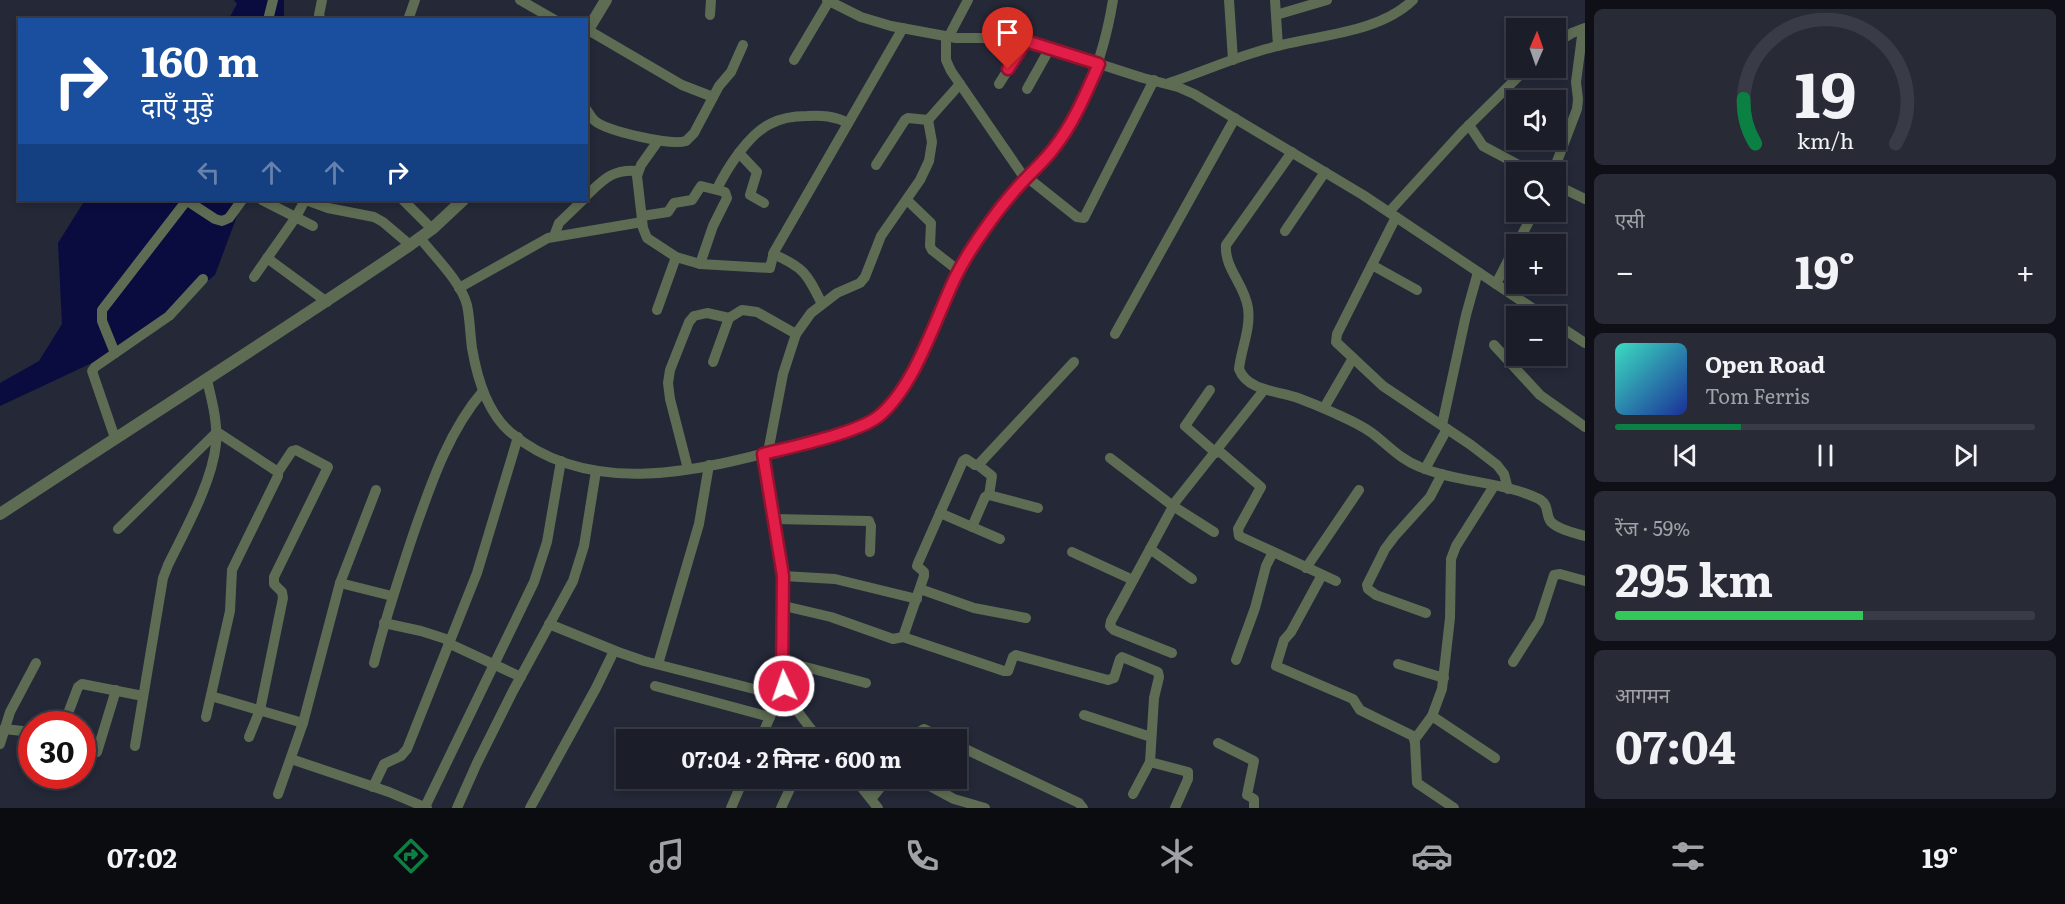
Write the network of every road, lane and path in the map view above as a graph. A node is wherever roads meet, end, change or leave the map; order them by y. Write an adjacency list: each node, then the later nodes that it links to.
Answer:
1 (273, 0): 16 (street)
2 (322, 0): 17 (street)
3 (415, 0): 18 (street)
4 (520, 0): 19 (street)
5 (606, 0): 22 (street)
6 (711, 0): 14 (street)
7 (968, 0): 24 (street)
8 (1113, 0): 32 (street)
9 (1229, 0): 31 (street)
10 (1275, 0): 15 (street)
11 (1327, 0): 15 (street)
12 (1413, 0): 28 (street)
13 (828, 1): 20 (street); 30 (street)
14 (710, 15)
15 (1276, 15): 28 (street)
16 (268, 18)
17 (320, 18)
18 (409, 18)
19 (552, 18)
20 (903, 28): 24 (street); 44 (street)
21 (1584, 29): 25 (street); 42 (street)
22 (588, 30)
23 (588, 33): 39 (street)
24 (947, 36): 26 (street); 35 (street)
25 (1566, 37)
26 (1026, 41): 29 (street); 36 (street)
27 (743, 45): 39 (street)
28 (1278, 46): 31 (street)
29 (1050, 48): 32 (street); 38 (street)
30 (794, 60)
31 (1233, 60): 37 (street)
32 (1099, 64): 34 (street); 54 (street)
33 (1517, 78): 45 (street)
34 (1154, 80): 37 (street); 54 (street)
35 (960, 84): 43 (street); 54 (street)
36 (999, 84)
37 (1168, 84): 41 (street)
38 (1027, 89)
39 (713, 97): 46 (street)
40 (588, 112): 46 (street)
41 (1235, 118): 47 (street); 98 (street)
42 (1580, 118): 50 (street)
43 (928, 120): 51 (street); 59 (street)
44 (848, 123): 48 (street); 78 (street)
45 (1469, 125): 49 (street); 70 (street)
46 (658, 141): 52 (street)
47 (1292, 152): 53 (street); 108 (street)
48 (739, 153): 55 (street); 69 (street)
49 (1513, 162)
50 (1558, 162)
51 (876, 165)
52 (638, 171): 57 (street); 72 (street)
53 (1325, 172): 70 (street); 75 (street)
54 (1027, 179): 84 (street)
55 (717, 189): 72 (street); 81 (street)
56 (1566, 190): 58 (street)
57 (588, 194)
58 (1585, 199)
59 (907, 200): 84 (street); 92 (street)
60 (185, 201): 101 (street)
61 (188, 201): 62 (street)
62 (241, 201)
63 (264, 201): 71 (street)
64 (304, 201): 71 (street)
65 (308, 201): 77 (street)
66 (405, 201): 74 (street)
67 (462, 201): 74 (street)
68 (582, 201): 76 (street)
69 (764, 203)
70 (1393, 215): 82 (street); 85 (street)
71 (296, 217): 73 (street); 80 (street)
72 (642, 219): 76 (street); 79 (street)
73 (313, 226)
74 (432, 229): 77 (street)
75 (1285, 231)
76 (554, 236): 89 (street)
77 (415, 242): 89 (street); 91 (street)
78 (773, 254): 81 (street); 92 (street)
79 (676, 257): 81 (street); 94 (street)
80 (267, 258): 86 (street); 91 (street)
81 (700, 264)
82 (1372, 265): 90 (street); 102 (street)
83 (1506, 265): 88 (street)
84 (959, 271): 116 (street)
85 (1478, 272): 88 (street); 110 (street)
86 (254, 277)
87 (203, 279): 101 (street)
88 (1496, 284): 93 (street)
89 (459, 288): 106 (street)
90 (1417, 290)
91 (327, 302): 105 (street)
92 (822, 304): 97 (street)
93 (1529, 306)
94 (657, 310)
95 (729, 318): 97 (street); 103 (street); 121 (street)
96 (1566, 331): 99 (street)
97 (796, 334): 116 (street)
98 (1115, 334)
99 (1585, 343)
100 (1494, 345): 111 (street)
101 (115, 353): 114 (street)
102 (1353, 358): 109 (street); 110 (street)
103 (713, 362)
104 (1074, 362): 120 (street)
105 (207, 380): 112 (street); 114 (street)
106 (483, 390): 113 (street); 154 (street)
107 (1210, 390): 115 (street)
108 (1264, 390): 109 (street); 115 (street)
109 (1324, 408): 122 (street)
110 (1444, 427): 122 (street); 127 (street)
111 (1585, 427)
112 (217, 432): 124 (street); 137 (street); 178 (street)
113 (518, 437): 118 (street); 161 (street)
114 (115, 438): 134 (street)
115 (1217, 451): 131 (street); 144 (street)
116 (765, 453): 119 (street); 135 (street)
117 (1110, 458): 131 (street)
118 (561, 460): 123 (street); 169 (street)
119 (709, 465): 121 (street); 170 (street)
120 (978, 465): 130 (street); 133 (street)
121 (688, 469): 123 (street)
122 (1425, 469): 125 (street)
123 (596, 471): 159 (street)
124 (278, 472): 179 (street); 180 (street)
125 (1442, 474): 126 (street); 156 (street)
126 (1494, 486): 127 (street); 173 (street)
127 (1509, 489): 139 (street)
128 (376, 490): 152 (street)
129 (1359, 490): 145 (street)
130 (988, 495): 132 (street); 136 (street)
131 (1173, 506): 138 (street); 141 (street)
132 (1038, 508)
133 (940, 513): 136 (street); 153 (street)
134 (0, 514)
135 (774, 519): 142 (street); 147 (street)
136 (972, 527): 140 (street)
137 (118, 529)
138 (1214, 532)
139 (1585, 536)
140 (1000, 539)
141 (1150, 549): 148 (street); 149 (street)
142 (870, 552)
143 (1072, 552): 149 (street)
144 (1273, 552): 145 (street); 165 (street)
145 (1306, 568): 146 (street)
146 (1322, 575): 150 (street); 193 (street)
147 (783, 576): 153 (street); 155 (street)
148 (1192, 579)
149 (1133, 580): 163 (street)
150 (1336, 581)
151 (1585, 581): 166 (street)
152 (340, 582): 154 (street); 186 (street)
153 (918, 594): 157 (street); 160 (street)
154 (392, 596): 158 (street)
155 (783, 606): 160 (street); 164 (street)
156 (1426, 613)
157 (1026, 618)
158 (384, 622): 161 (street); 168 (street)
159 (549, 624): 162 (street); 172 (street)
160 (903, 637): 192 (street)
161 (449, 641): 169 (street); 202 (street)
162 (614, 651): 170 (street); 213 (street)
163 (1172, 653)
164 (783, 660): 174 (street); 177 (street)
165 (1236, 660)
166 (1513, 662)
167 (36, 663): 187 (street)
168 (374, 663)
169 (495, 664): 172 (street); 211 (street)
170 (658, 664): 177 (street)
171 (1398, 664): 173 (street)
172 (521, 677): 212 (street)
173 (1444, 678): 183 (street)
174 (866, 683)
175 (655, 686): 185 (street)
176 (116, 690): 178 (street); 181 (street); 198 (street)
177 (784, 695): 185 (street); 189 (street)
178 (143, 696): 196 (street)
179 (211, 696): 180 (street); 184 (street)
180 (260, 710): 186 (street); 191 (street)
181 (69, 711)
182 (1084, 715): 192 (street)
183 (1432, 716): 193 (street); 199 (street)
184 (206, 717)
185 (770, 717): 188 (street)
186 (303, 723): 200 (street)
187 (4, 729): 190 (street); 195 (street)
188 (765, 729)
189 (810, 729)
190 (18, 730)
191 (249, 737)
192 (1151, 737): 201 (street)
193 (1415, 739): 220 (street)
194 (1218, 743): 219 (street)
195 (0, 744)
196 (135, 746)
197 (967, 750): 217 (street)
198 (97, 752)
199 (1495, 758)
200 (291, 759): 202 (street); 208 (street)
201 (1150, 762): 209 (street); 218 (street)
202 (373, 787): 211 (street)
203 (739, 789): 214 (street)
204 (790, 789): 215 (street)
205 (863, 789): 210 (street)
206 (882, 789): 210 (street)
207 (935, 789): 216 (street)
208 (278, 794)
209 (1132, 794)
210 (875, 804)
211 (426, 808)
212 (458, 808)
213 (530, 808)
214 (731, 808)
215 (781, 808)
216 (985, 808)
217 (1083, 808)
218 (1175, 808)
219 (1254, 808)
220 (1454, 808)

